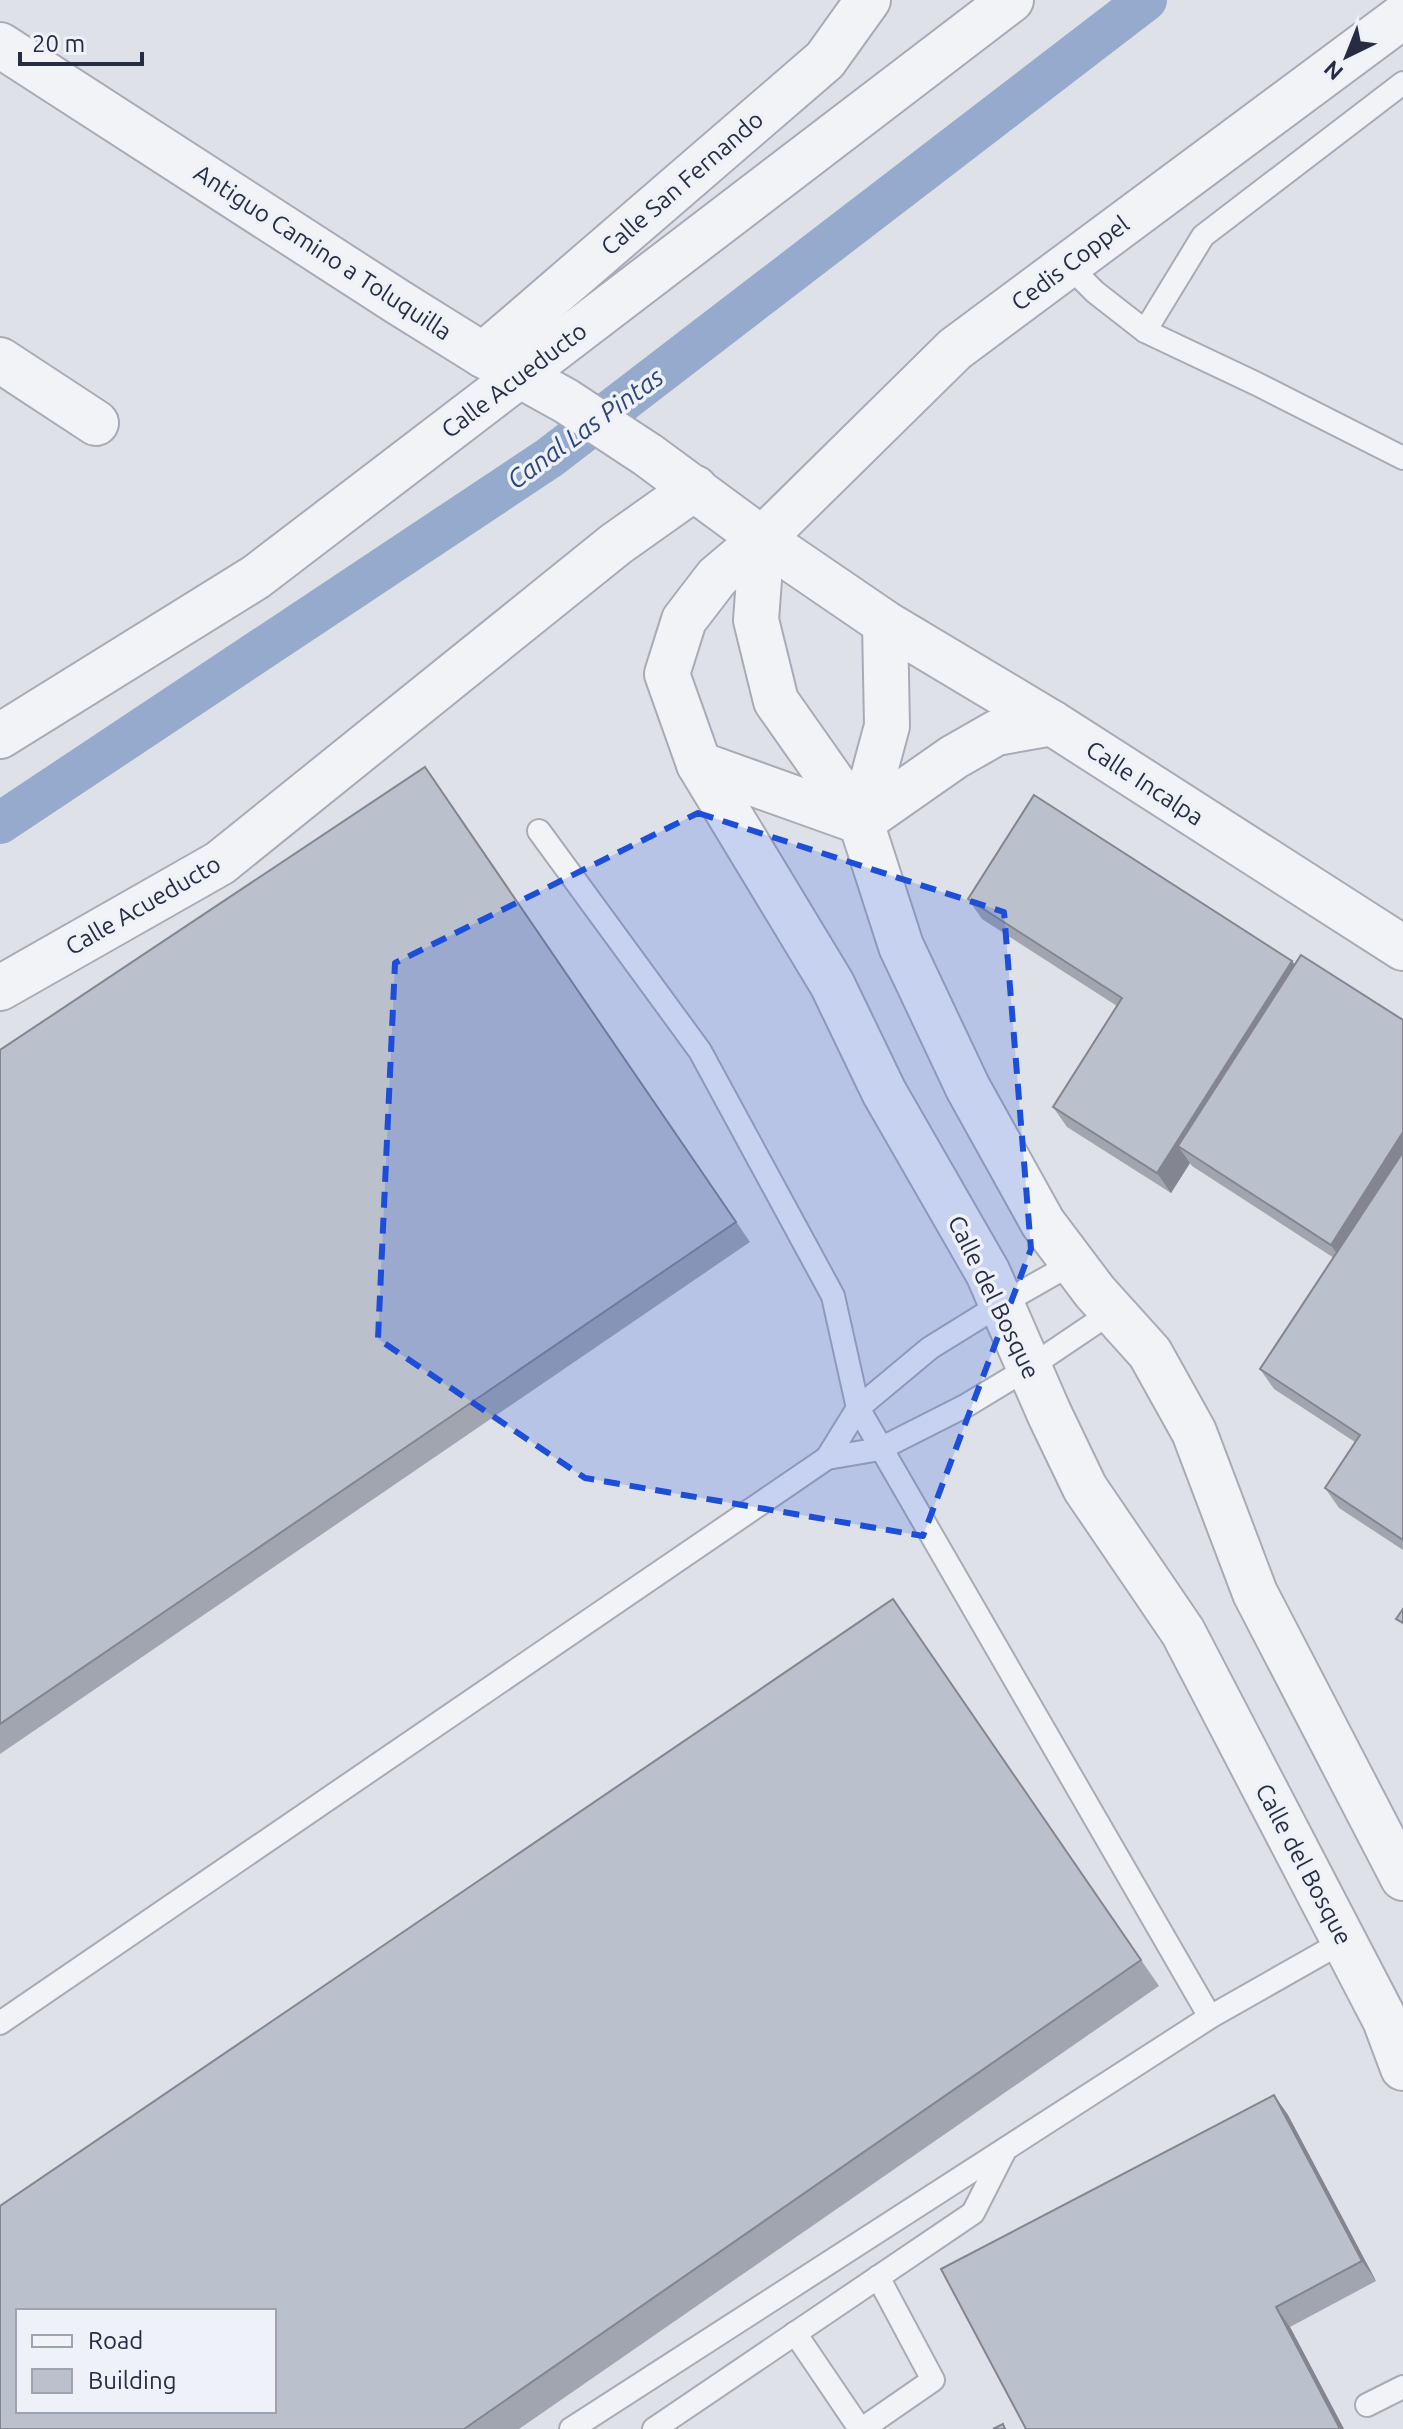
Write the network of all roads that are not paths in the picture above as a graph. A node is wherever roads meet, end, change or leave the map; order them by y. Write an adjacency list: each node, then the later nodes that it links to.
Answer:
1 (868, 0): 8 (street, Calle San Fernando)
2 (1011, 0): 8 (street, Calle Acueducto)
3 (1403, 16): 6 (street, Cedis Coppel)
4 (0, 45): 8 (street, Antiguo Camino a Toluquilla)
5 (1403, 83): 7 (lane)
6 (1068, 265): 7 (lane); 13 (street, Cedis Coppel)
7 (1145, 331): 11 (lane)
8 (501, 365): 12 (street, Antiguo Camino a Toluquilla); 16 (street, Calle Acueducto)
9 (5, 376): 10 (street)
10 (96, 423)
11 (1403, 458)
12 (695, 488): 13 (street); 21 (street, Calle Acueducto)
13 (762, 539): 14 (street, Calle Incalpa); 17 (street, Calle del Bosque); 18 (street)
14 (885, 623): 15 (street, Calle Incalpa); 18 (street)
15 (1052, 723): 18 (street); 20 (street, Calle Incalpa)
16 (0, 736)
17 (699, 764): 18 (street); 23 (street, Calle del Bosque)
18 (861, 822): 22 (street)
19 (539, 831): 26 (lane)
20 (1403, 948)
21 (0, 988)
22 (1073, 1263): 23 (lane); 24 (street)
23 (1001, 1304): 25 (street, Calle del Bosque); 26 (lane)
24 (1113, 1311): 25 (lane); 29 (street)
25 (1030, 1367): 27 (lane); 30 (street, Calle del Bosque)
26 (858, 1408): 27 (lane); 28 (lane)
27 (880, 1449): 28 (lane); 31 (lane)
28 (827, 1458): 32 (lane)
29 (1403, 1878)
30 (1344, 1941): 31 (lane); 33 (street, Calle del Bosque)
31 (1210, 2017): 34 (lane)
32 (0, 2023)
33 (1403, 2068)
34 (1005, 2149): 35 (lane); 39 (lane)
35 (878, 2277): 36 (lane); 41 (lane)
36 (795, 2333): 40 (lane); 41 (lane)
37 (1403, 2387): 38 (lane)
38 (1367, 2405)
39 (571, 2429)
40 (654, 2429)
41 (861, 2429)

